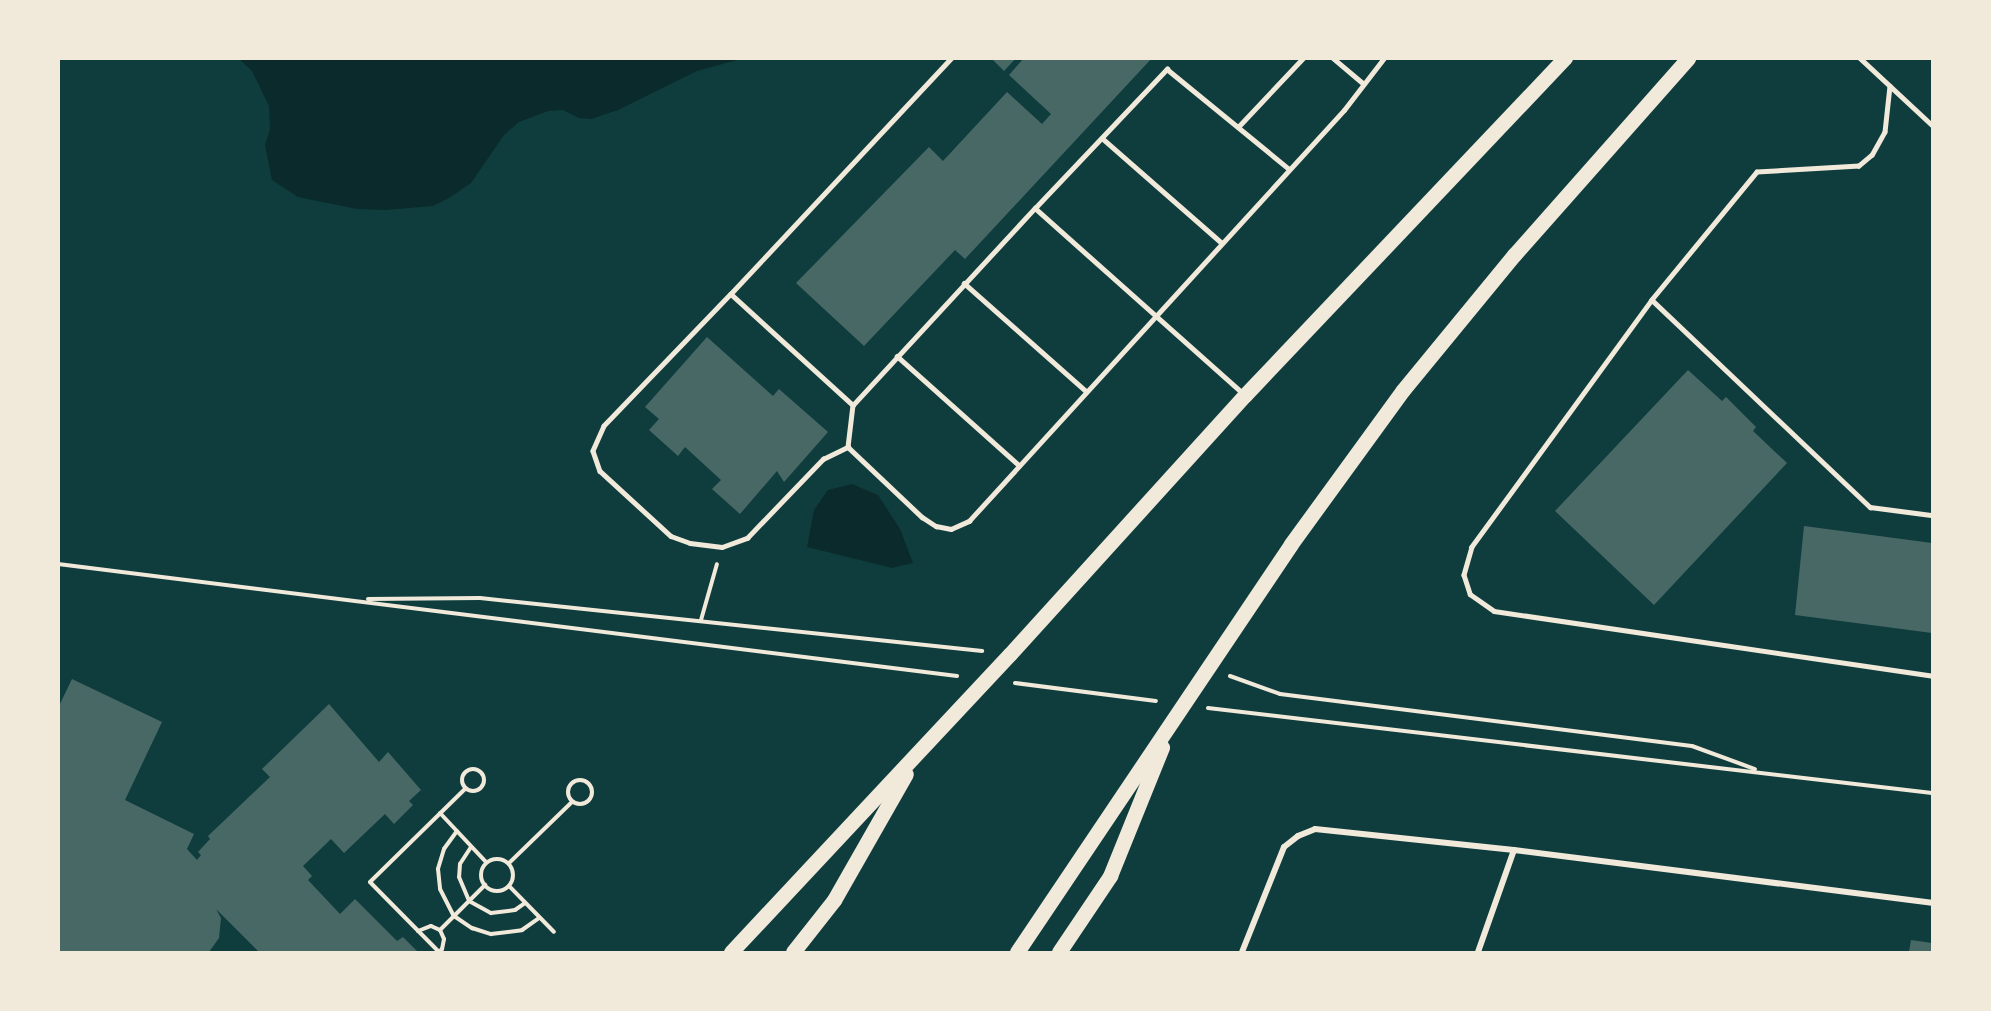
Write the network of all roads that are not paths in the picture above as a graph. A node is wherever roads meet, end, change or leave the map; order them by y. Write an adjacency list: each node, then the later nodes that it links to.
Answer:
1 (952, 58): 17 (lane)
2 (1304, 58): 11 (lane)
3 (1333, 58): 8 (lane)
4 (1384, 58): 8 (lane)
5 (1565, 58): 22 (main road)
6 (1688, 58): 28 (main road)
7 (1860, 58): 9 (lane)
8 (1364, 84): 13 (lane)
9 (1890, 86): 10 (lane); 18 (lane)
10 (1932, 125)
11 (1238, 127): 12 (lane); 13 (lane)
12 (1102, 138): 14 (lane); 15 (lane)
13 (1289, 169): 15 (lane)
14 (1035, 208): 16 (lane); 19 (lane)
15 (1221, 243): 19 (lane)
16 (964, 283): 20 (lane); 21 (lane)
17 (731, 294): 23 (lane); 24 (lane)
18 (1652, 300): 26 (lane); 27 (lane)
19 (1156, 315): 21 (lane); 22 (lane)
20 (897, 356): 23 (lane); 25 (lane)
21 (1086, 391): 25 (lane)
22 (1245, 395): 29 (main road)
23 (853, 405): 24 (lane)
24 (848, 447): 25 (lane)
25 (1019, 465)
26 (1932, 515)
27 (1932, 676)
28 (1175, 716): 34 (main road); 35 (main road)
29 (920, 751): 32 (main road); 33 (main road)
30 (1514, 850): 31 (street); 36 (street); 37 (street)
31 (1932, 903)
32 (731, 952)
33 (793, 952)
34 (1017, 952)
35 (1059, 952)
36 (1242, 952)
37 (1478, 952)

